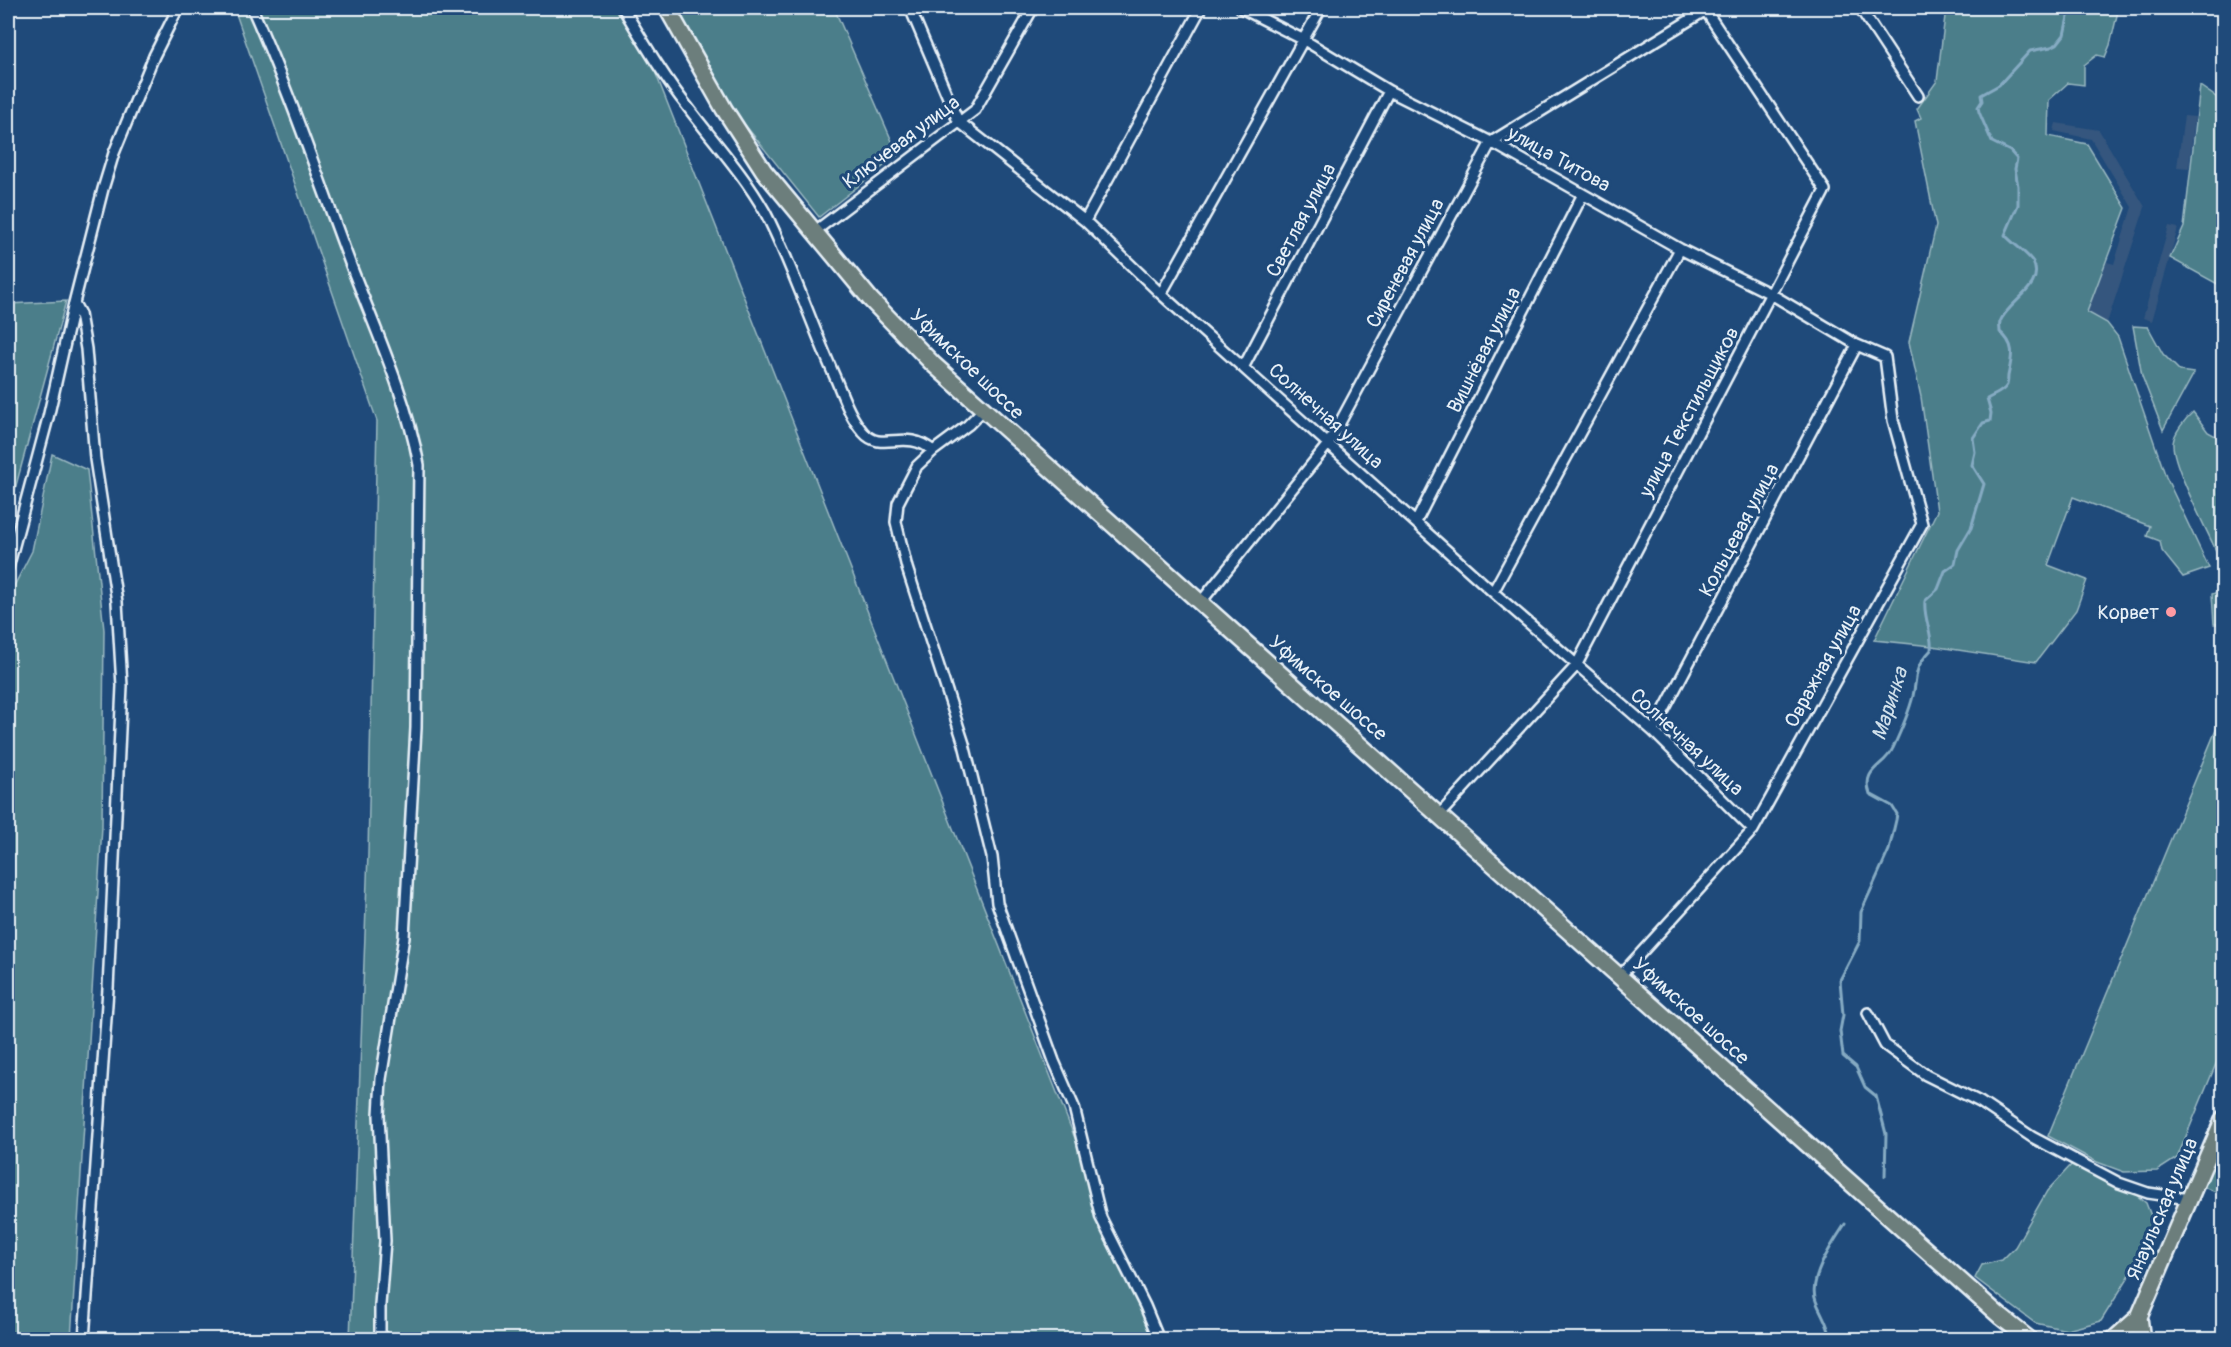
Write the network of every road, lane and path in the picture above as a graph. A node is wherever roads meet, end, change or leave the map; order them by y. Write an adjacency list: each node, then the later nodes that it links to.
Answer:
1 (178, 8): 23 (street)
2 (252, 8): 43 (street)
3 (623, 8): 28 (street)
4 (667, 8): 19 (main road, Уфимское шоссе)
5 (910, 8): 15 (street, Солнечная улица)
6 (1034, 8): 15 (street, Ключевая улица)
7 (1201, 8): 18 (street)
8 (1241, 8): 12 (street, улица Титова)
9 (1321, 8): 12 (street)
10 (1860, 8): 14 (street)
11 (1705, 9): 16 (street); 22 (street, улица Текстильщиков)
12 (1304, 40): 13 (street, улица Титова); 21 (street)
13 (1389, 91): 16 (street, улица Титова); 25 (street, Светлая улица)
14 (1918, 96)
15 (958, 121): 18 (street, Солнечная улица); 19 (street, Ключевая улица)
16 (1491, 142): 17 (street, улица Титова); 27 (street, Сиреневая улица)
17 (1583, 194): 20 (street, улица Титова); 29 (street, Вишнёвая улица)
18 (1085, 221): 21 (street, Солнечная улица)
19 (814, 232): 26 (main road, Уфимское шоссе)
20 (1680, 249): 22 (street, улица Титова); 31 (street)
21 (1161, 294): 25 (street, Солнечная улица)
22 (1771, 294): 24 (street, улица Титова); 33 (street, улица Текстильщиков)
23 (74, 303): 30 (street); 42 (street)
24 (1857, 345): 34 (street, Кольцевая улица); 36 (street, Овражная улица)
25 (1244, 366): 27 (street, Солнечная улица)
26 (983, 410): 28 (street); 32 (main road, Уфимское шоссе)
27 (1329, 443): 29 (street, Солнечная улица); 32 (street, Сиреневая улица)
28 (933, 451): 44 (street)
29 (1416, 522): 31 (street, Солнечная улица)
30 (8, 568)
31 (1493, 592): 33 (street, Солнечная улица)
32 (1200, 603): 35 (main road, Уфимское шоссе)
33 (1576, 666): 34 (street, Солнечная улица); 35 (street, улица Текстильщиков)
34 (1653, 731): 36 (street, Солнечная улица)
35 (1440, 814): 37 (main road, Уфимское шоссе)
36 (1753, 830): 37 (street, Овражная улица)
37 (1620, 976): 45 (main road, Уфимское шоссе)
38 (1868, 1013): 40 (street)
39 (2223, 1118): 40 (main road, Янаульская улица)
40 (2189, 1199): 41 (main road, Янаульская улица)
41 (2139, 1317): 46 (main road); 47 (main road)
42 (84, 1340)
43 (380, 1340)
44 (1158, 1340)
45 (2030, 1340)
46 (2113, 1340)
47 (2142, 1340)

